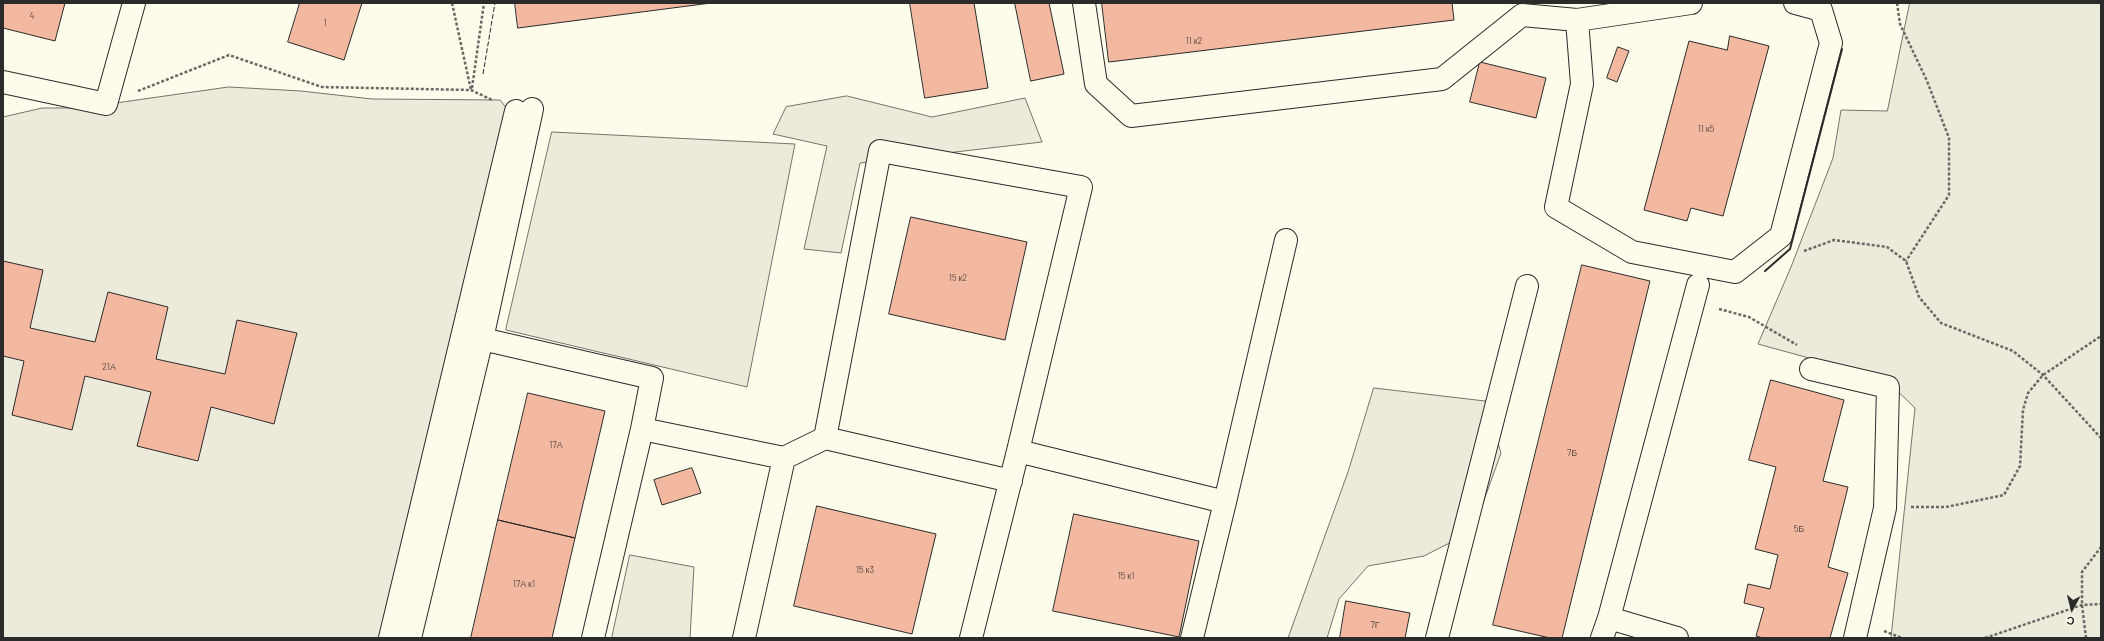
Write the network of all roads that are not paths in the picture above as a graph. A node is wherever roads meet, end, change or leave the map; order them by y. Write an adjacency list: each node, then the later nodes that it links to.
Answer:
1 (134, 3): 7 (street)
2 (1084, 3): 5 (street)
3 (1691, 3): 6 (street)
4 (1795, 3): 6 (street)
5 (1522, 9): 6 (street)
6 (1577, 20)
7 (3, 82)
8 (1286, 240): 18 (street)
9 (1527, 286): 26 (street)
10 (1695, 294): 19 (street)
11 (482, 340): 13 (street); 20 (street); 21 (street)
12 (1811, 369): 29 (street)
13 (642, 429): 16 (street); 22 (street)
14 (825, 438): 15 (street); 16 (street); 17 (street)
15 (1018, 452): 17 (street); 18 (street)
16 (784, 458): 23 (street)
17 (1011, 481): 24 (street)
18 (1225, 502): 25 (street)
19 (1609, 618): 27 (street); 28 (street)
20 (390, 638)
21 (410, 638)
22 (593, 638)
23 (744, 638)
24 (971, 638)
25 (1192, 638)
26 (1437, 638)
27 (1602, 638)
28 (1677, 638)
29 (1855, 638)

